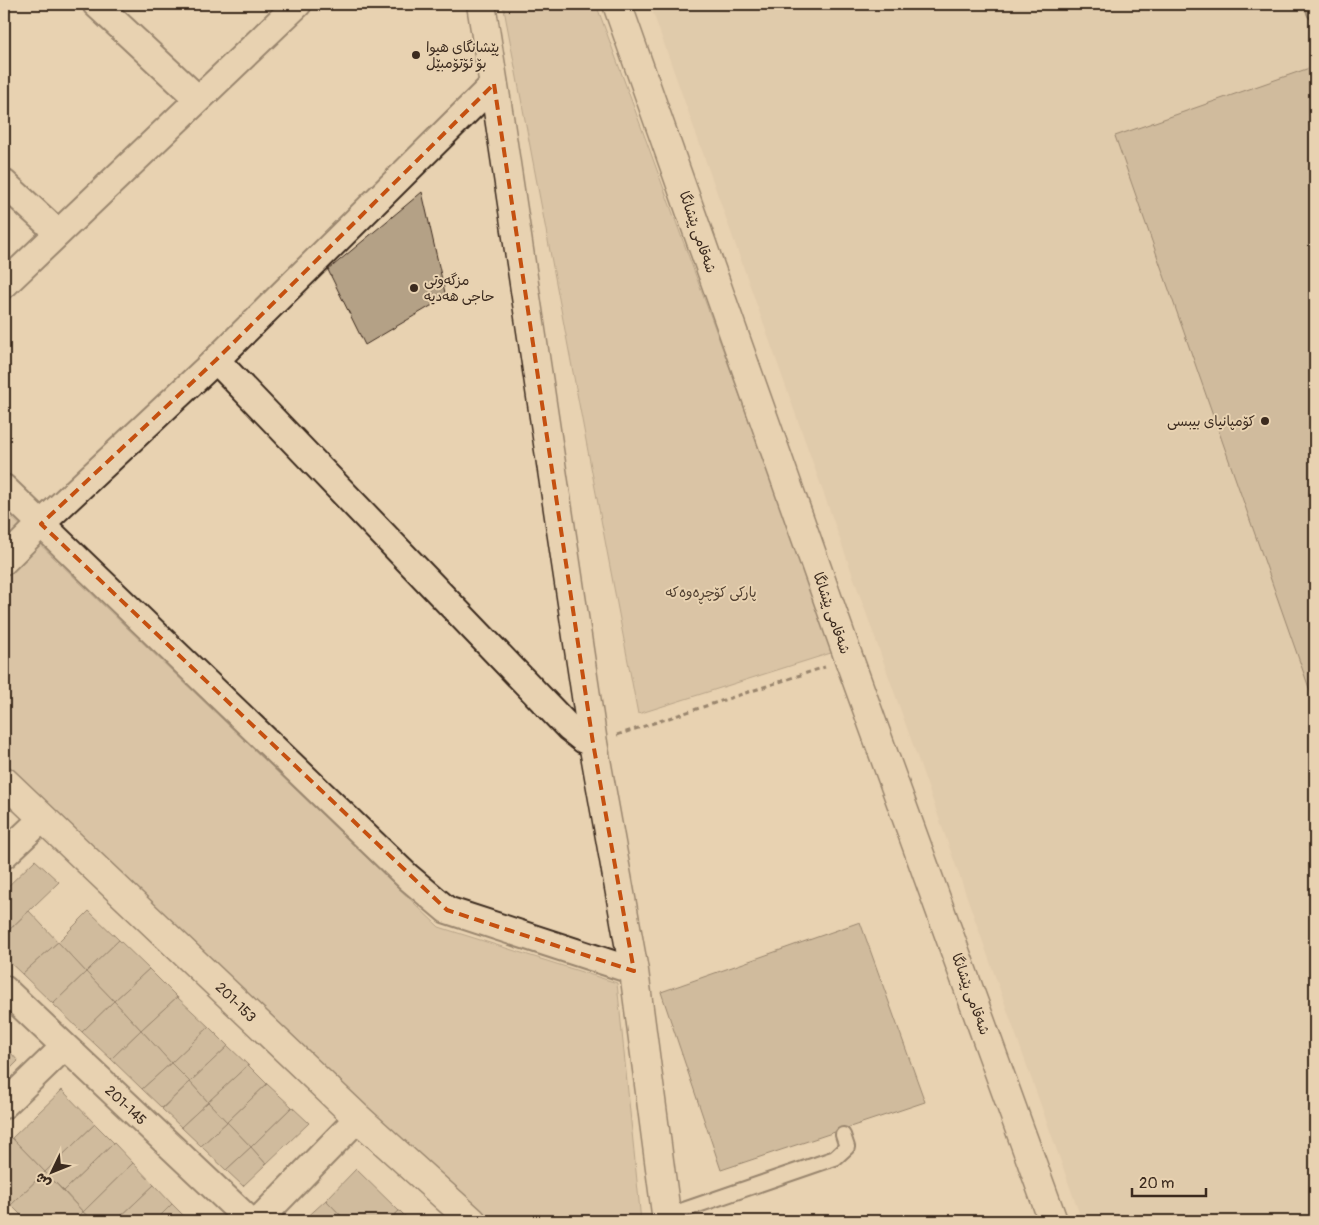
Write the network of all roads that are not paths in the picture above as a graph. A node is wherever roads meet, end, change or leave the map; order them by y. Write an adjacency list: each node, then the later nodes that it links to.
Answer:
1 (96, 4): 8 (street)
2 (298, 4): 8 (street)
3 (480, 4): 7 (main road)
4 (617, 4): 30 (main road, شەقامی پێشانگا)
5 (1313, 4): 6 (lane)
6 (1315, 12)
7 (494, 84): 12 (street); 16 (main road)
8 (198, 100): 10 (street)
9 (4, 183): 10 (street)
10 (58, 234): 11 (street)
11 (4, 285)
12 (216, 360): 14 (street); 16 (street)
13 (4, 488): 14 (street)
14 (41, 524): 15 (street); 20 (street)
15 (4, 561)
16 (593, 743): 20 (main road)
17 (4, 781): 18 (main road, 201-153)
18 (43, 818): 19 (street); 24 (main road, 201-153)
19 (4, 855)
20 (634, 971): 26 (main road)
21 (4, 989): 22 (street, 201-145)
22 (64, 1047): 23 (street); 27 (street, 201-145)
23 (4, 1105)
24 (358, 1118): 28 (street); 29 (main road, 201-153)
25 (843, 1135): 26 (lane)
26 (666, 1219)
27 (250, 1221)
28 (258, 1221)
29 (472, 1221)
30 (1053, 1221)

